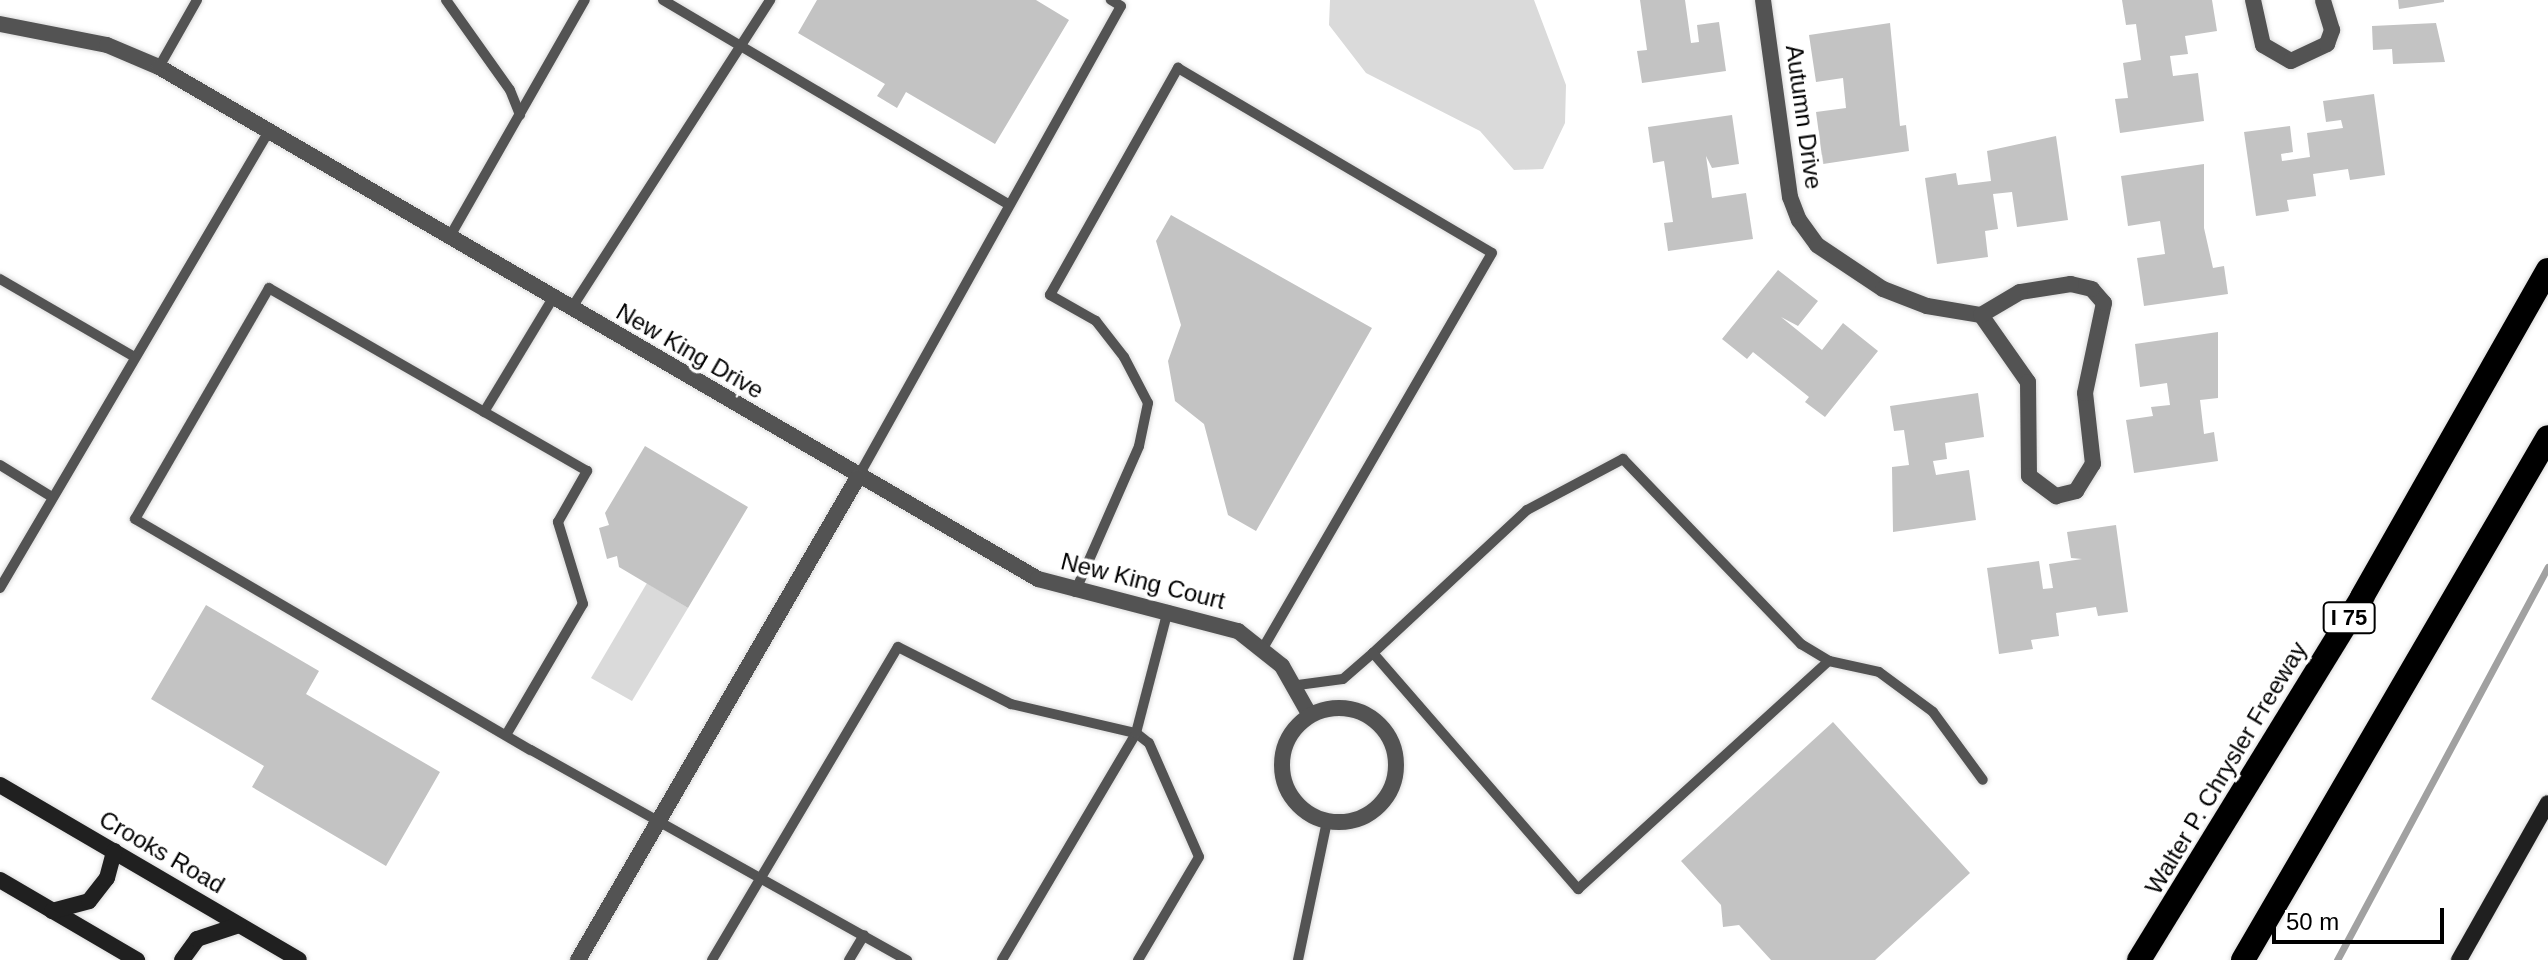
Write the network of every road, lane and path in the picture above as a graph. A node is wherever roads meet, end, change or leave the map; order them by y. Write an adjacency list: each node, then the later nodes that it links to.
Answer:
1 (197, 0): 12 (lane)
2 (446, 0): 13 (lane)
3 (585, 0): 13 (lane)
4 (663, 0): 11 (lane)
5 (770, 0): 11 (lane)
6 (1111, 0): 15 (lane)
7 (1763, 0): 21 (street, Autumn Drive)
8 (2253, 0): 9 (street)
9 (2323, 0)
10 (0, 24): 12 (street, New King Drive)
11 (742, 47): 15 (lane); 20 (lane)
12 (159, 67): 14 (street, New King Drive)
13 (520, 115): 16 (lane)
14 (269, 131): 16 (street, New King Drive); 22 (lane)
15 (1006, 203): 26 (lane)
16 (449, 238): 19 (street, New King Drive)
17 (2548, 270): 59 (highway, Walter P. Chrysler Freeway / I 75)
18 (0, 279): 22 (lane)
19 (553, 298): 20 (street, New King Drive); 23 (lane)
20 (571, 309): 26 (street, New King Drive)
21 (1981, 315): 21 (street)
22 (133, 356): 27 (lane)
23 (484, 412): 37 (lane); 37 (lane)
24 (2548, 437): 60 (highway)
25 (0, 465): 27 (lane)
26 (858, 477): 29 (street, New King Court); 41 (street)
27 (52, 497): 28 (lane)
28 (0, 588)
29 (1075, 593): 30 (street, New King Court); 31 (lane)
30 (1168, 610): 31 (street, New King Court); 36 (lane)
31 (1263, 648): 34 (street, New King Court)
32 (1373, 653): 33 (lane); 33 (lane); 34 (lane)
33 (1829, 661): 38 (lane)
34 (1298, 685): 35 (street, New King Court)
35 (1308, 712): 42 (street); 42 (street)
36 (1136, 733): 44 (lane); 56 (lane); 57 (lane)
37 (506, 735): 41 (lane)
38 (1983, 780)
39 (0, 785): 43 (main road, Crooks Road)
40 (2548, 803): 61 (main road)
41 (659, 819): 44 (lane); 52 (street)
42 (1327, 821): 58 (lane)
43 (114, 851): 46 (main road); 47 (main road, Crooks Road)
44 (761, 876): 48 (lane); 53 (lane)
45 (0, 880): 46 (main road)
46 (52, 911): 49 (main road)
47 (239, 925): 50 (main road); 51 (main road, Crooks Road)
48 (864, 935): 54 (lane); 55 (lane)
49 (137, 960)
50 (182, 960)
51 (299, 960)
52 (578, 960)
53 (712, 960)
54 (849, 960)
55 (907, 960)
56 (1002, 960)
57 (1138, 960)
58 (1298, 960)
59 (2139, 960)
60 (2243, 960)
61 (2459, 960)

